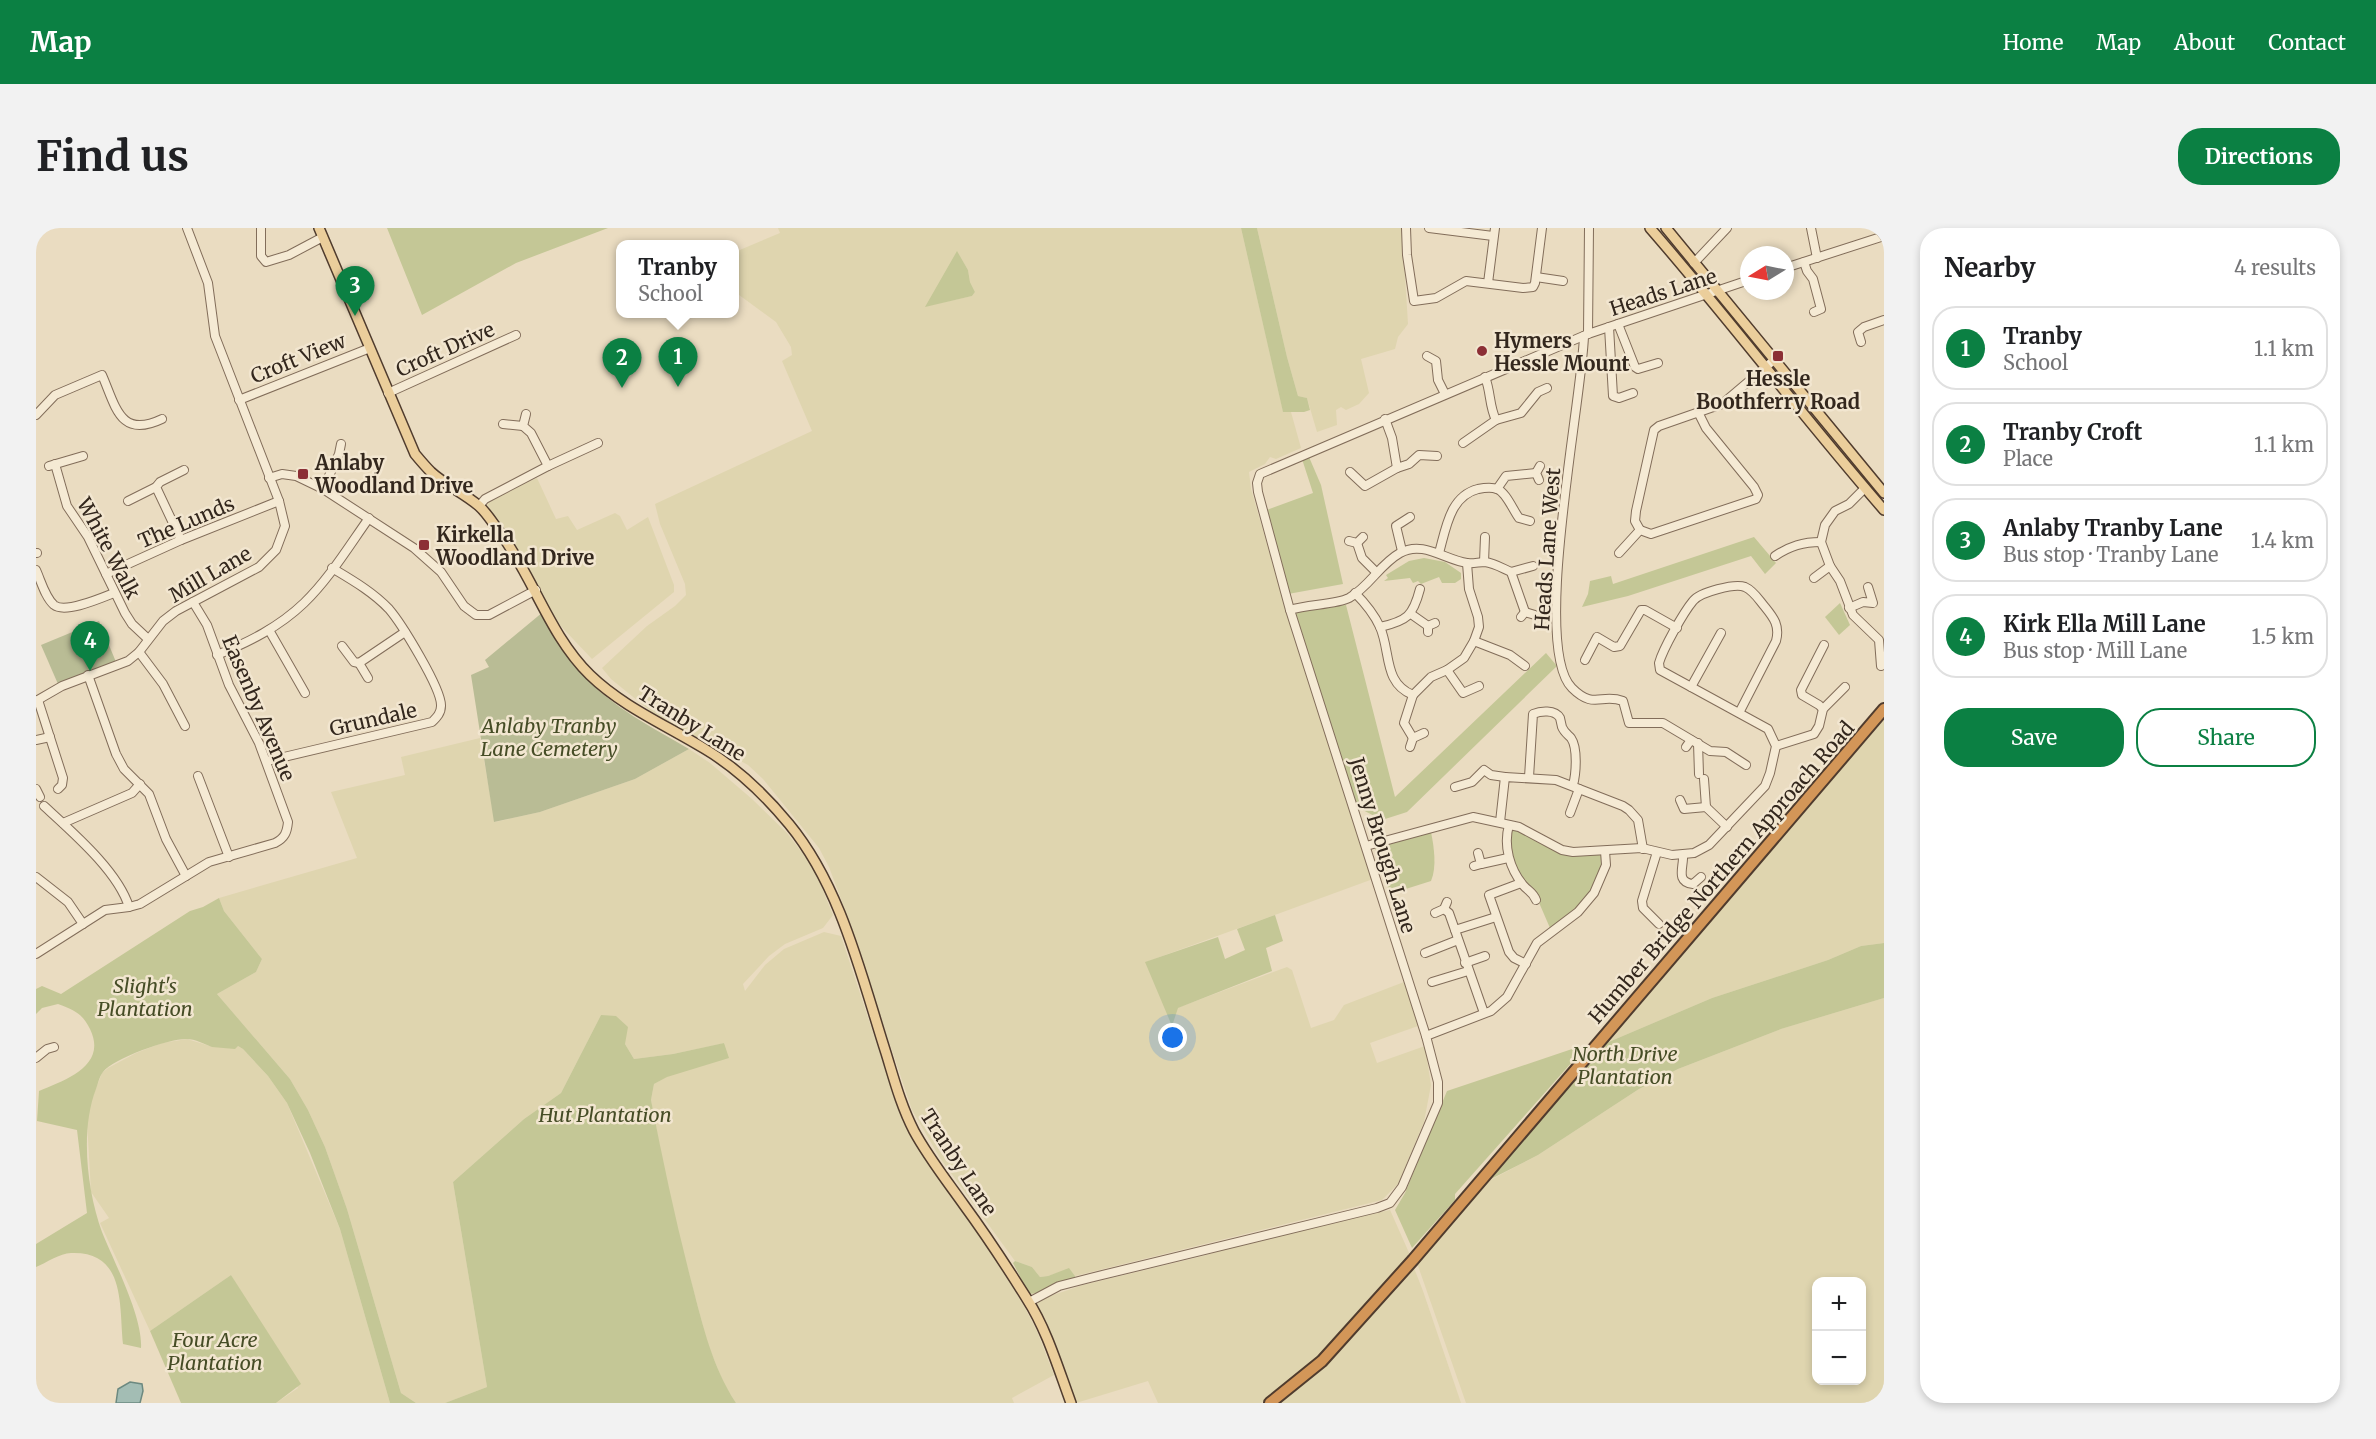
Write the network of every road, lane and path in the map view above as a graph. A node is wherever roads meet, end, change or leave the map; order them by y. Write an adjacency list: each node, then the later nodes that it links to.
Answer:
1 (187, 228): 42 (street, Mill Lane)
2 (261, 228): 13 (street)
3 (1406, 228): 21 (street)
4 (1429, 228): 11 (street)
5 (1542, 228): 19 (street)
6 (1589, 228): 30 (street)
7 (1650, 228): 24 (main road)
8 (1666, 228): 16 (main road)
9 (1728, 228): 16 (street)
10 (1810, 228): 15 (street)
11 (1449, 229): 12 (street)
12 (1494, 232): 21 (street)
13 (321, 233): 32 (main road, Tranby Lane)
14 (1884, 236): 15 (street)
15 (1817, 258): 17 (street)
16 (1694, 262): 23 (main road)
17 (1804, 262): 18 (street); 25 (street)
18 (1794, 265)
19 (1536, 277): 20 (street); 21 (street)
20 (1563, 281)
21 (1488, 283)
22 (1740, 283): 23 (street, Heads Lane)
23 (1718, 291): 24 (street, Heads Lane); 34 (main road)
24 (1708, 294): 27 (street, Heads Lane); 36 (main road)
25 (1821, 309)
26 (1884, 320): 31 (street)
27 (1618, 324): 28 (street, Heads Lane); 35 (street)
28 (1609, 327): 30 (street, Heads Lane); 40 (street)
29 (516, 335): 39 (street, Croft Drive)
30 (1586, 335): 37 (street, Jenny Brough Lane); 137 (street, Heads Lane West)
31 (1860, 342)
32 (370, 348): 39 (main road, Tranby Lane); 42 (street, Croft View)
33 (1427, 356): 41 (street)
34 (1774, 360): 36 (street); 67 (main road)
35 (1658, 363)
36 (1765, 368): 44 (street); 64 (main road)
37 (1485, 377): 41 (street, Jenny Brough Lane); 49 (street)
38 (1543, 392): 49 (street)
39 (388, 393): 70 (main road, Tranby Lane)
40 (1633, 393)
41 (1445, 394): 48 (street, Jenny Brough Lane)
42 (239, 400): 62 (street, Mill Lane)
43 (39, 405): 46 (street); 47 (street)
44 (1698, 412): 75 (street); 75 (street)
45 (526, 414): 51 (street)
46 (36, 415)
47 (162, 419)
48 (1385, 419): 58 (street); 101 (street, Jenny Brough Lane)
49 (1496, 420): 52 (street)
50 (503, 423): 51 (street)
51 (524, 426): 57 (street)
52 (1469, 442)
53 (598, 443): 57 (street)
54 (343, 447): 65 (street)
55 (84, 456): 92 (street, White Walk)
56 (1431, 457): 58 (street)
57 (548, 466): 70 (street)
58 (1397, 468): 60 (street)
59 (184, 470): 63 (street)
60 (1350, 472)
61 (1538, 473): 66 (street)
62 (269, 478): 65 (street); 69 (street, Mill Lane)
63 (156, 487): 68 (street); 77 (street)
64 (1865, 488): 71 (main road); 79 (street)
65 (323, 489): 73 (street)
66 (1497, 489): 74 (street); 81 (street)
67 (1884, 493)
68 (127, 501)
69 (279, 501): 77 (street, The Lunds); 99 (street, Mill Lane)
70 (479, 506): 96 (main road, Tranby Lane)
71 (1884, 510)
72 (1410, 517): 80 (street)
73 (369, 518): 88 (street); 96 (street)
74 (1533, 522)
75 (1640, 530): 82 (street)
76 (1484, 536): 84 (street)
77 (181, 540): 92 (street, The Lunds)
78 (1356, 540): 90 (street)
79 (1821, 542): 83 (street); 87 (street)
80 (1402, 551): 81 (street); 90 (street)
81 (1439, 552): 85 (street)
82 (1619, 553)
83 (1775, 556)
84 (1484, 562): 85 (street); 91 (street)
85 (1467, 563): 111 (street)
86 (1535, 566): 91 (street)
87 (1830, 566): 93 (street); 100 (street)
88 (332, 568): 107 (street); 108 (street, Grundale)
89 (36, 570): 97 (street)
90 (1376, 572): 98 (street)
91 (1510, 572): 103 (street)
92 (106, 574): 97 (street, White Walk)
93 (1813, 578)
94 (1421, 587): 102 (street)
95 (1868, 587): 100 (street)
96 (536, 590): 190 (main road, Tranby Lane)
97 (114, 593): 110 (street, White Walk)
98 (1355, 593): 101 (street); 104 (street)
99 (193, 602): 110 (street, Mill Lane); 115 (street, Easenby Avenue)
100 (1849, 608): 119 (street)
101 (1290, 609): 160 (street, Jenny Brough Lane)
102 (1411, 614): 104 (street); 105 (street)
103 (1535, 615)
104 (1380, 627): 127 (street)
105 (1430, 627)
106 (1677, 628): 116 (street); 124 (street); 131 (street)
107 (270, 630): 115 (street); 126 (street)
108 (405, 632): 117 (street); 141 (street, Grundale)
109 (1721, 633): 124 (street)
110 (148, 639): 114 (street, Mill Lane)
111 (1474, 641): 118 (street); 120 (street)
112 (1824, 645): 130 (street)
113 (342, 646): 117 (street)
114 (139, 652): 121 (street, Mill Lane); 132 (street)
115 (217, 655): 141 (street, Easenby Avenue)
116 (1585, 660)
117 (359, 663): 122 (street)
118 (1525, 666)
119 (1881, 666)
120 (1447, 670): 123 (street); 127 (street)
121 (88, 675): 128 (street, Mill Lane); 146 (street)
122 (368, 679)
123 (1479, 686)
124 (1691, 687): 131 (street)
125 (1845, 687): 130 (street)
126 (301, 691)
127 (1413, 695): 135 (street)
128 (37, 701): 134 (street)
129 (1884, 709): 192 (highway, Humber Bridge Northern Approach Road)
130 (1823, 710): 138 (street)
131 (1739, 713): 138 (street)
132 (181, 723)
133 (1424, 733): 135 (street)
134 (50, 737): 136 (street); 150 (street)
135 (1413, 738): 139 (street)
136 (36, 740)
137 (1695, 742): 140 (street); 142 (street, Heads Lane West); 153 (street)
138 (1776, 746): 159 (street)
139 (1410, 747)
140 (1686, 747)
141 (267, 761): 166 (street, Easenby Avenue)
142 (1746, 765)
143 (198, 776): 166 (street)
144 (1505, 777): 145 (street); 147 (street); 156 (street)
145 (1529, 777): 148 (street); 148 (street)
146 (140, 784): 157 (street); 168 (street)
147 (1454, 787)
148 (1576, 787): 155 (street); 161 (street)
149 (36, 789): 151 (street)
150 (58, 789)
151 (40, 797)
152 (1680, 800): 153 (street)
153 (1707, 807): 159 (street)
154 (48, 808): 157 (street)
155 (1570, 813)
156 (1500, 822): 158 (street); 160 (street)
157 (63, 823): 173 (street)
158 (1509, 825): 162 (street); 167 (street)
159 (1727, 827): 165 (street)
160 (1366, 846): 187 (street, Jenny Brough Lane)
161 (1644, 849): 162 (street); 163 (street)
162 (1605, 851): 183 (street)
163 (1657, 852): 165 (street); 177 (street)
164 (1478, 853): 167 (street)
165 (1683, 855): 169 (street)
166 (229, 857): 168 (street)
167 (1508, 858): 171 (street)
168 (186, 876): 173 (street)
169 (1701, 878)
170 (38, 881): 176 (street)
171 (1521, 883): 172 (street); 175 (street)
172 (1536, 900)
173 (129, 908): 176 (street)
174 (1435, 914): 178 (street)
175 (1496, 917): 178 (street); 183 (street)
176 (83, 924): 181 (street)
177 (1659, 924)
178 (1455, 930): 179 (street)
179 (1458, 940): 180 (street); 184 (street)
180 (1425, 953)
181 (36, 954)
182 (1485, 956): 184 (street)
183 (1526, 964): 186 (street)
184 (1467, 967): 185 (street); 186 (street)
185 (1432, 982)
186 (1484, 1013): 187 (street)
187 (1426, 1036): 190 (street, Jenny Brough Lane)
188 (57, 1046): 189 (street)
189 (36, 1058)
190 (1029, 1302): 191 (main road, Tranby Lane)
191 (1071, 1403)
192 (1270, 1403)

